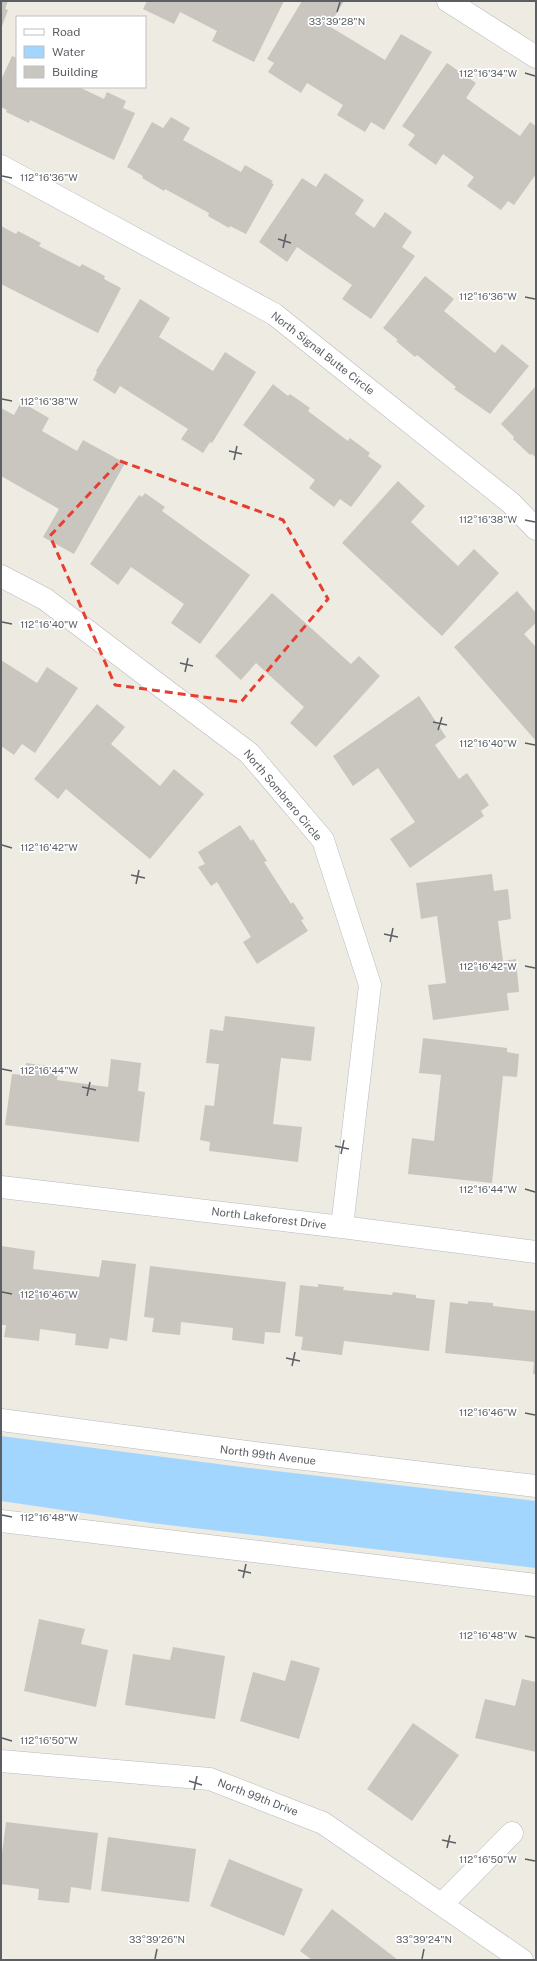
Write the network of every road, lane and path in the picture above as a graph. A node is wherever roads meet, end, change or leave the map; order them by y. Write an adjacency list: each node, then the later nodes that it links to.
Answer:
1 (448, 1): 2 (street)
2 (536, 57)
3 (1, 166): 4 (street, North Signal Butte Circle)
4 (536, 529)
5 (1, 576): 7 (street, North Sombrero Circle)
6 (1, 1187): 7 (street, North Lakeforest Drive)
7 (342, 1227): 8 (street, North Lakeforest Drive)
8 (536, 1252)
9 (1, 1420): 10 (street, North 99th Avenue)
10 (536, 1486)
11 (1, 1521): 12 (street)
12 (536, 1585)
13 (1, 1761): 15 (street, North 99th Drive)
14 (512, 1833): 15 (street)
15 (442, 1904): 16 (street, North 99th Drive)
16 (522, 1960)

